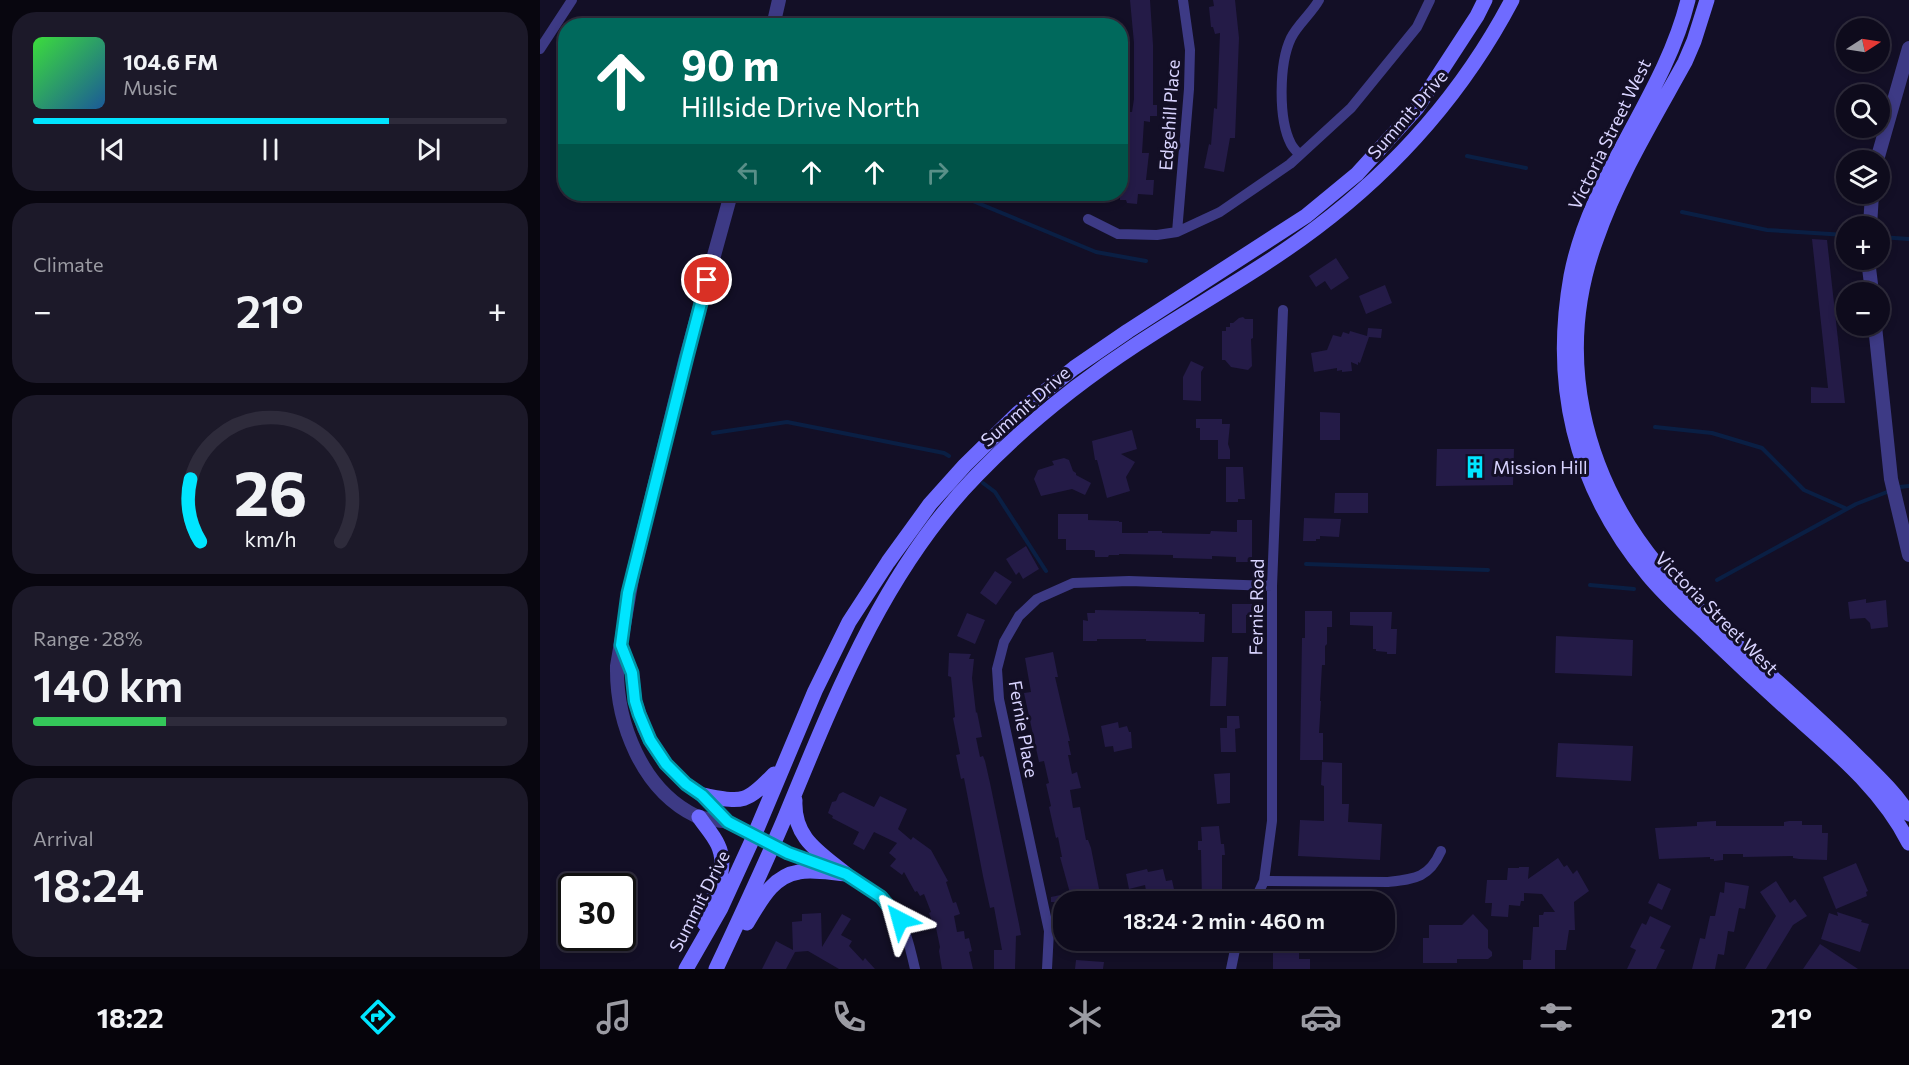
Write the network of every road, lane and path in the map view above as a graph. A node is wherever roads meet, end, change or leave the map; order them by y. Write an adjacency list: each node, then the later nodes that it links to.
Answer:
1 (572, 0): 10 (street)
2 (779, 0): 11 (street)
3 (1184, 0): 19 (street, Edgehill Place)
4 (1319, 0): 16 (street)
5 (1430, 0): 16 (street)
6 (1485, 0): 25 (main road, Summit Drive)
7 (1512, 0): 26 (main road, Summit Drive)
8 (1688, 0): 32 (main road, Victoria Street West)
9 (1707, 0): 28 (main road, Victoria Street West)
10 (560, 18)
11 (775, 18)
12 (558, 21): 14 (street)
13 (1909, 48): 15 (street)
14 (540, 49)
15 (1880, 150)
16 (1300, 155): 19 (street)
17 (729, 201): 24 (street)
18 (1088, 219): 19 (street)
19 (1177, 232)
20 (1283, 310): 23 (street, Fernie Road)
21 (1876, 336): 22 (street)
22 (1909, 555)
23 (1272, 586): 36 (street, Fernie Road); 43 (street, Fernie Place)
24 (621, 645): 27 (street); 29 (street)
25 (782, 765): 27 (main road); 31 (main road, Summit Drive)
26 (795, 792): 33 (main road, Summit Drive); 35 (main road)
27 (702, 795): 30 (street)
28 (1909, 814)
29 (699, 817): 30 (street); 39 (main road)
30 (728, 822): 31 (street)
31 (754, 836): 33 (street); 39 (main road, Summit Drive)
32 (1909, 843)
33 (773, 845): 35 (street); 41 (main road, Summit Drive)
34 (1441, 851): 36 (street)
35 (846, 874): 41 (main road); 42 (street)
36 (1264, 881): 37 (street, Fernie Road)
37 (1259, 891)
38 (1235, 951): 44 (street)
39 (695, 952): 40 (main road, Summit Drive)
40 (686, 969)
41 (716, 969)
42 (915, 969)
43 (1047, 969)
44 (1231, 969)

